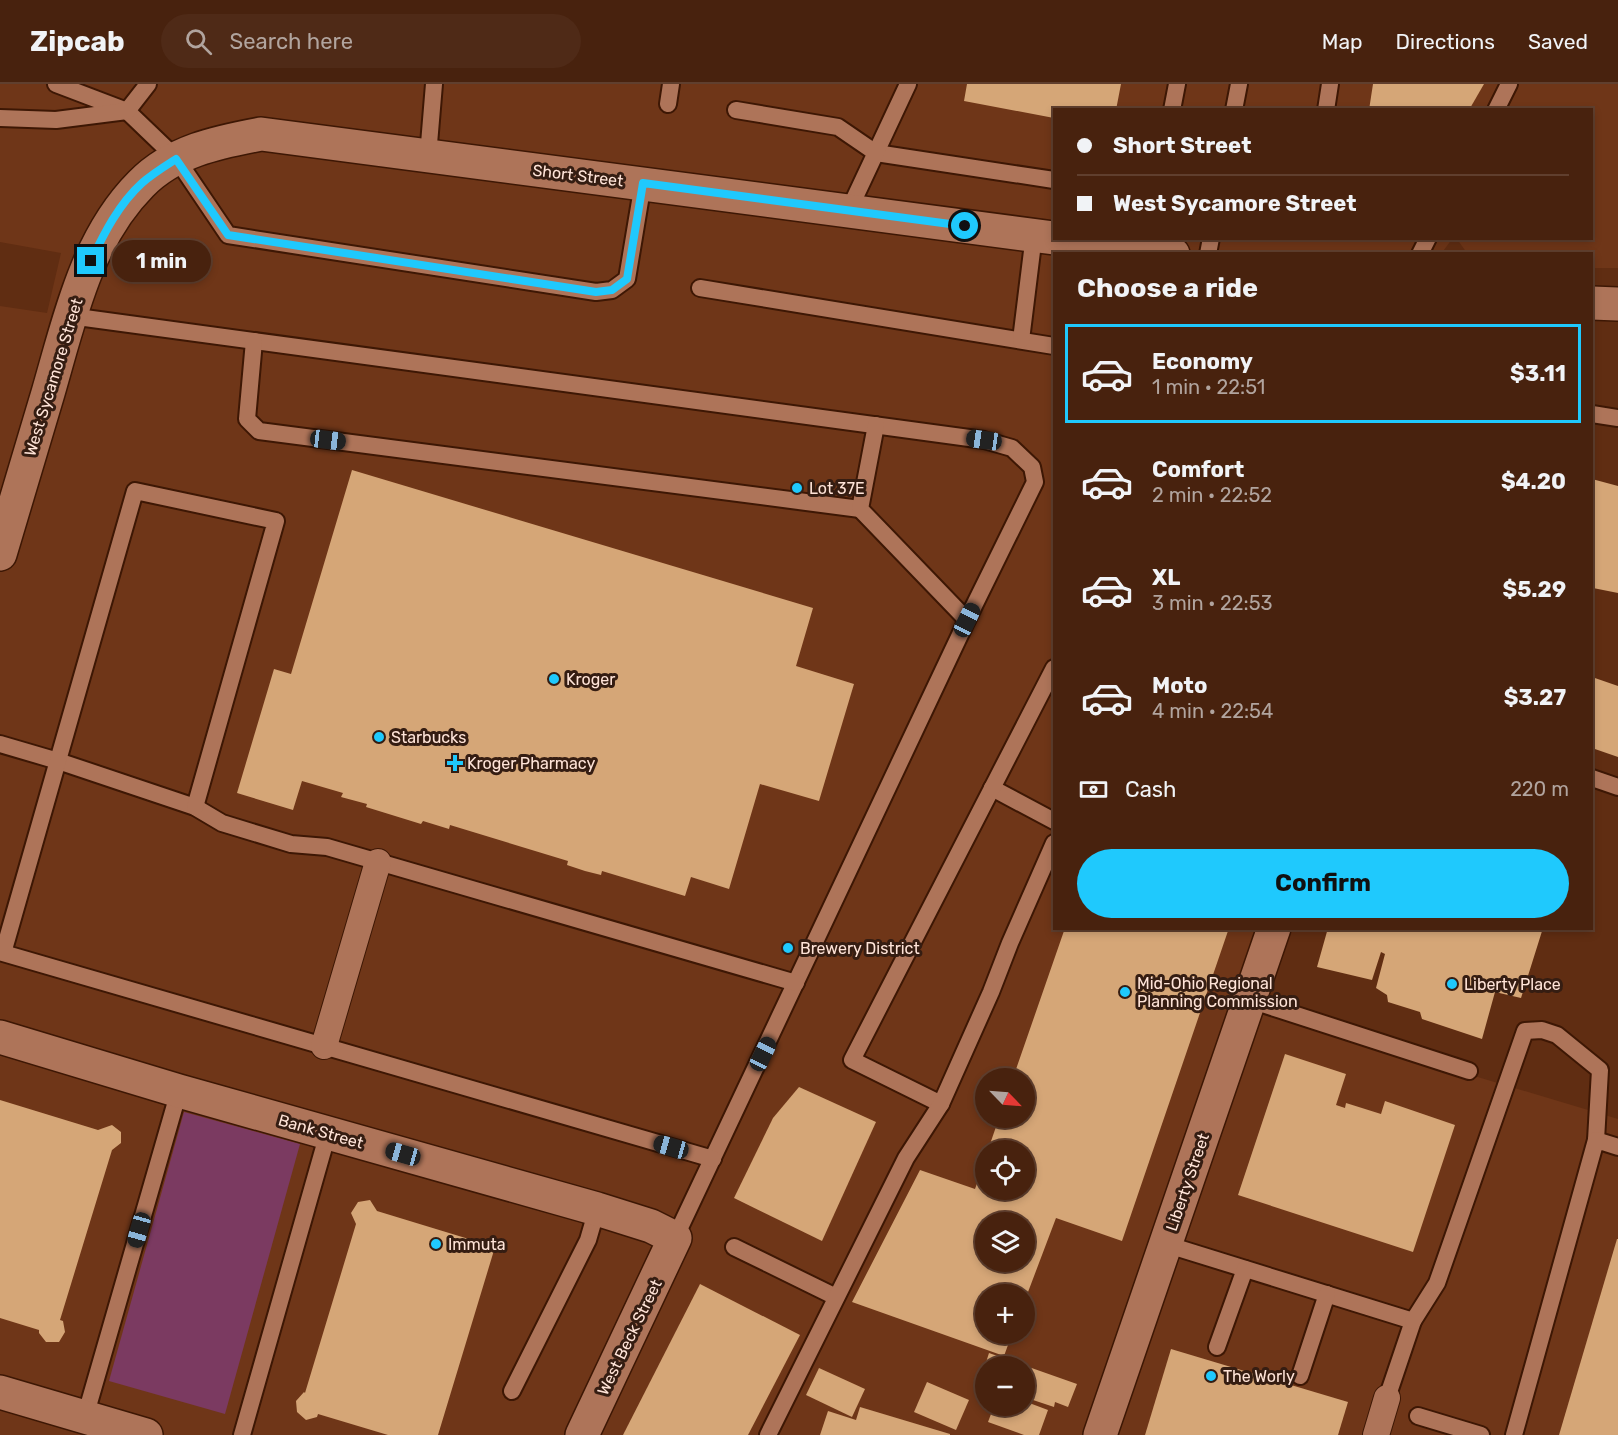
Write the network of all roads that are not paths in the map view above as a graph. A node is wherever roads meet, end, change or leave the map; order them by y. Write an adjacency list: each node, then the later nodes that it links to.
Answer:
1 (56, 84): 16 (lane)
2 (148, 84): 16 (lane)
3 (434, 84): 19 (lane)
4 (671, 84): 10 (lane)
5 (908, 84): 18 (lane)
6 (1177, 84): 11 (lane)
7 (1239, 84): 12 (lane)
8 (1330, 84): 13 (lane)
9 (1509, 84): 14 (lane)
10 (668, 104)
11 (1172, 108)
12 (1234, 108)
13 (1326, 108)
14 (1497, 108)
15 (736, 110): 18 (lane)
16 (127, 111): 17 (lane); 20 (lane)
17 (0, 118)
18 (876, 153): 21 (lane); 23 (lane)
19 (428, 156): 20 (street, Short Street); 22 (street, Short Street)
20 (176, 159): 22 (lane); 30 (street, West Sycamore Street)
21 (1053, 180)
22 (643, 183): 23 (street, Short Street)
23 (849, 210): 24 (street, Short Street)
24 (1049, 237): 31 (lane)
25 (1079, 240): 26 (street, Short Street)
26 (1158, 248)
27 (700, 288): 31 (lane)
28 (1593, 303): 29 (street)
29 (1618, 304)
30 (70, 316): 32 (lane); 38 (street, West Sycamore Street)
31 (1021, 340): 33 (lane)
32 (255, 341): 36 (lane); 37 (lane)
33 (1053, 346)
34 (1593, 414): 35 (lane)
35 (1618, 418)
36 (876, 425): 37 (lane); 39 (lane)
37 (860, 509): 39 (lane)
38 (0, 554)
39 (967, 620): 51 (lane)
40 (1053, 670): 45 (lane)
41 (0, 744): 42 (lane)
42 (58, 761): 46 (lane); 46 (lane); 54 (lane)
43 (1593, 778): 44 (lane)
44 (1618, 787)
45 (992, 788): 47 (lane); 57 (lane)
46 (195, 807): 49 (lane)
47 (1053, 820)
48 (1053, 845): 57 (lane)
49 (378, 862): 51 (lane); 54 (street)
50 (1273, 930): 52 (street, Liberty Street)
51 (796, 983): 61 (lane)
52 (1250, 1000): 55 (lane); 64 (street, Liberty Street)
53 (0, 1037): 56 (street, Bank Street)
54 (324, 1046): 61 (lane)
55 (1469, 1071)
56 (179, 1090): 58 (street, Bank Street); 76 (lane)
57 (941, 1104): 68 (lane)
58 (328, 1133): 62 (street, Bank Street); 78 (lane)
59 (1596, 1140): 60 (lane); 69 (lane); 84 (lane)
60 (1618, 1147)
61 (713, 1159): 63 (lane)
62 (597, 1209): 63 (street, Bank Street); 72 (lane)
63 (675, 1239): 79 (street, West Beck Street)
64 (1165, 1244): 66 (lane); 81 (street, Liberty Street)
65 (734, 1247): 68 (lane)
66 (1245, 1269): 67 (lane); 70 (lane)
67 (1327, 1294): 69 (lane); 71 (lane)
68 (836, 1297): 80 (lane)
69 (1413, 1321): 74 (lane)
70 (1217, 1347)
71 (1300, 1376)
72 (512, 1391)
73 (0, 1392): 76 (street)
74 (1387, 1398): 82 (street)
75 (1418, 1416): 83 (lane)
76 (85, 1417): 77 (street)
77 (146, 1435)
78 (242, 1435)
79 (582, 1435)
80 (768, 1435)
81 (1100, 1435)
82 (1376, 1435)
83 (1481, 1435)
84 (1514, 1435)

